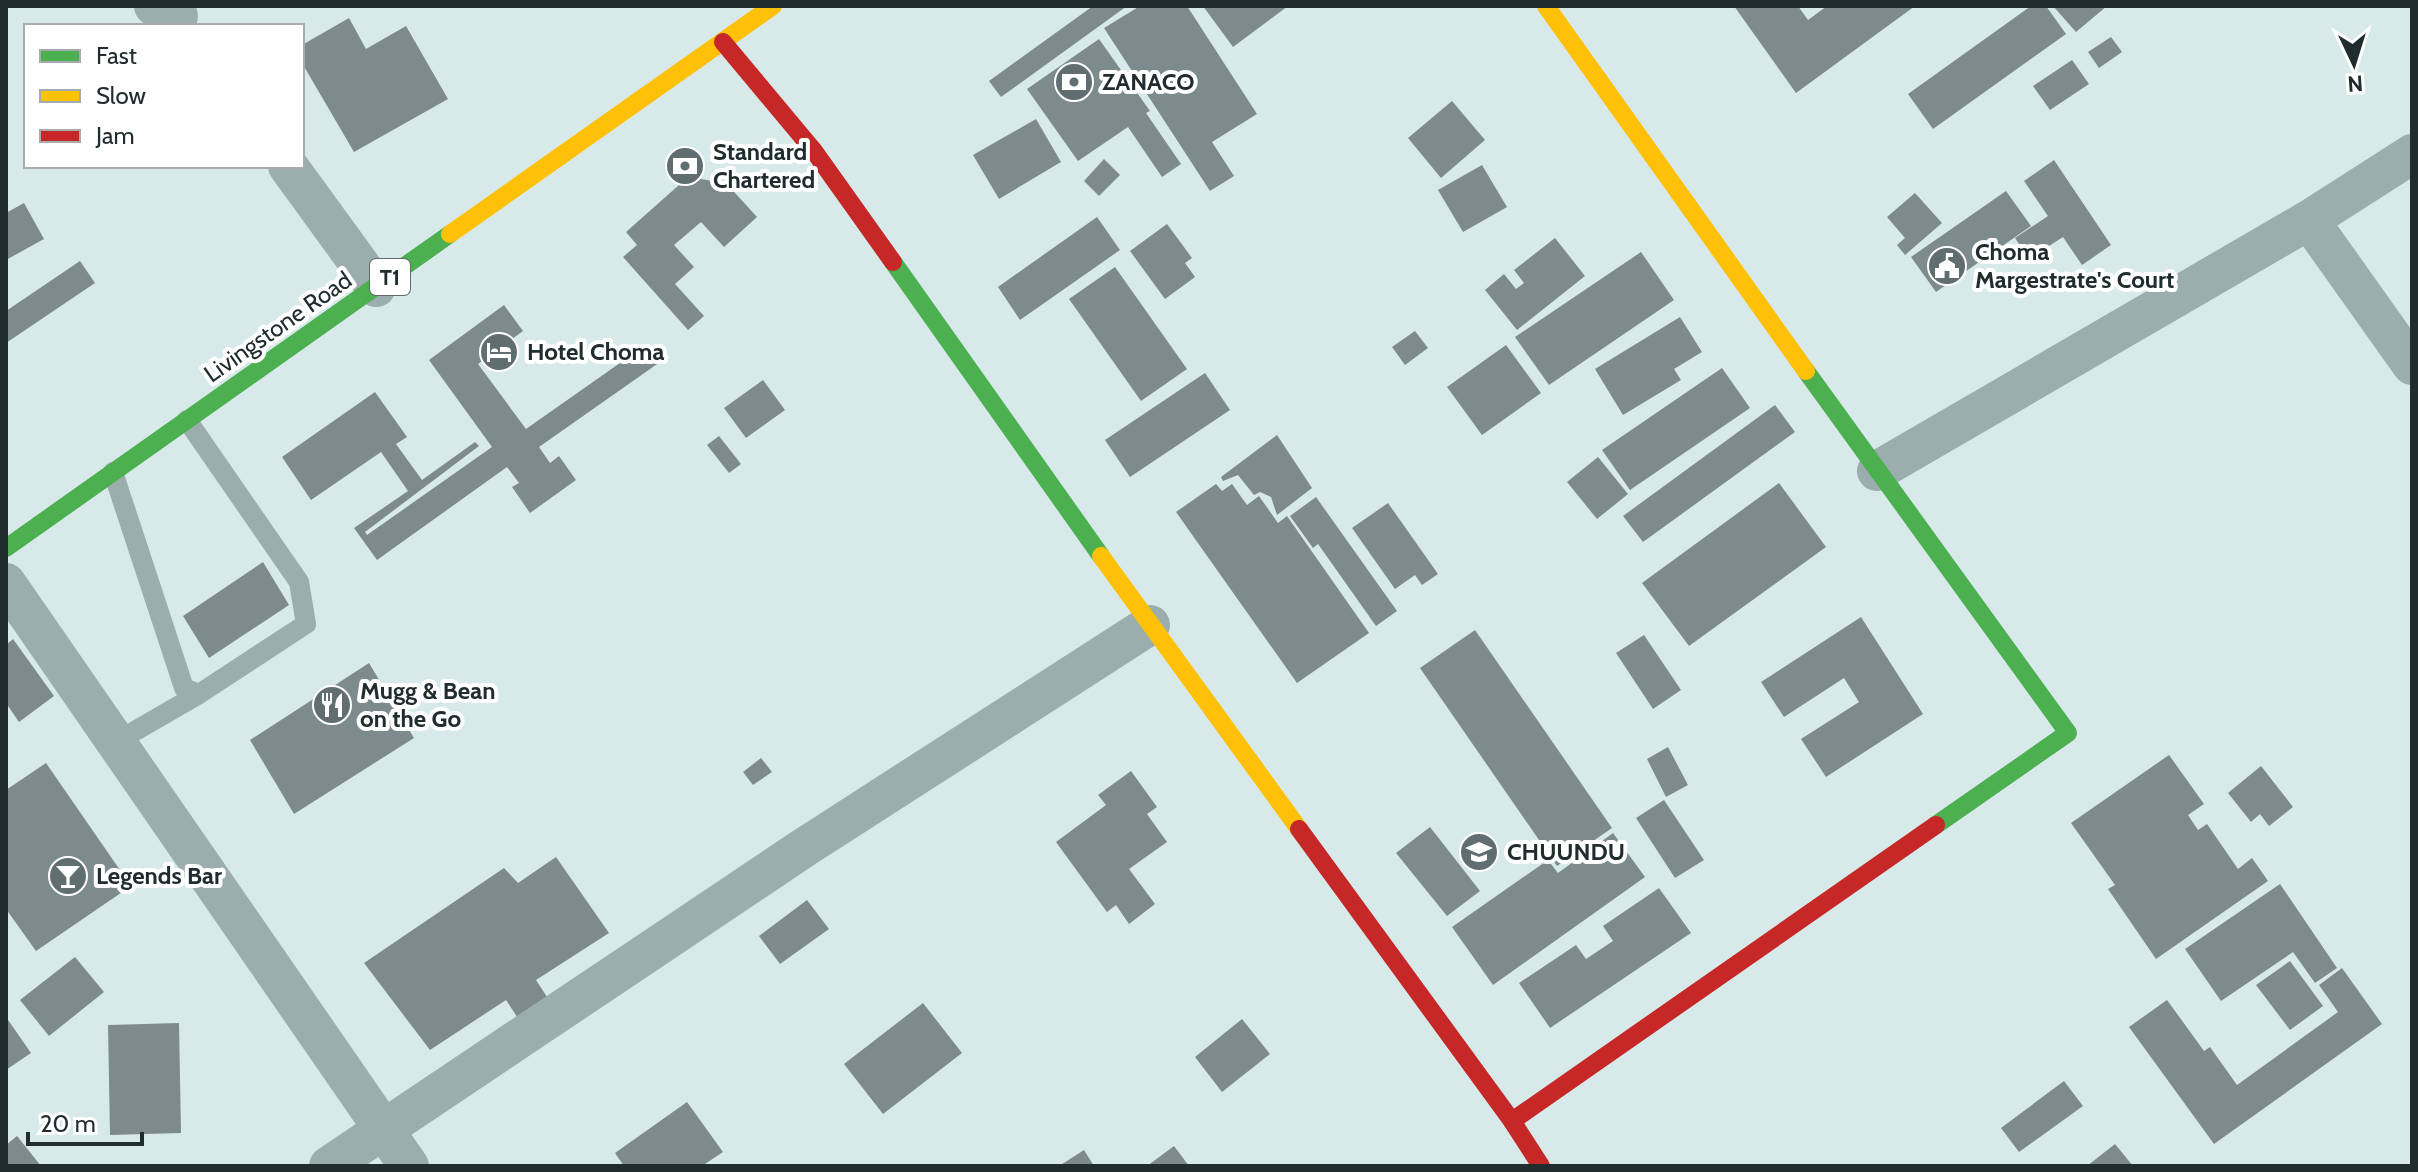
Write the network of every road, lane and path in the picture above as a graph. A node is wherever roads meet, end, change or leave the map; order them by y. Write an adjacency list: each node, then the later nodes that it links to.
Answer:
1 (1546, 6): 10 (main road)
2 (767, 8): 3 (main road, Livingstone Road / T1)
3 (723, 42): 7 (main road, Livingstone Road / T1); 14 (main road)
4 (2412, 154): 6 (street)
5 (289, 168): 7 (street)
6 (2309, 220): 8 (street); 10 (street)
7 (376, 287): 9 (main road, Livingstone Road / T1)
8 (2412, 365)
9 (187, 420): 11 (main road, Livingstone Road / T1); 15 (lane)
10 (1877, 471): 17 (main road)
11 (113, 472): 12 (main road, Livingstone Road / T1); 15 (lane)
12 (6, 548)
13 (6, 583): 16 (street)
14 (1150, 625): 17 (main road); 18 (street)
15 (199, 694): 16 (lane)
16 (116, 742): 18 (street)
17 (1512, 1121): 21 (main road)
18 (383, 1127): 19 (street); 20 (street)
19 (329, 1166)
20 (409, 1166)
21 (1541, 1166)

